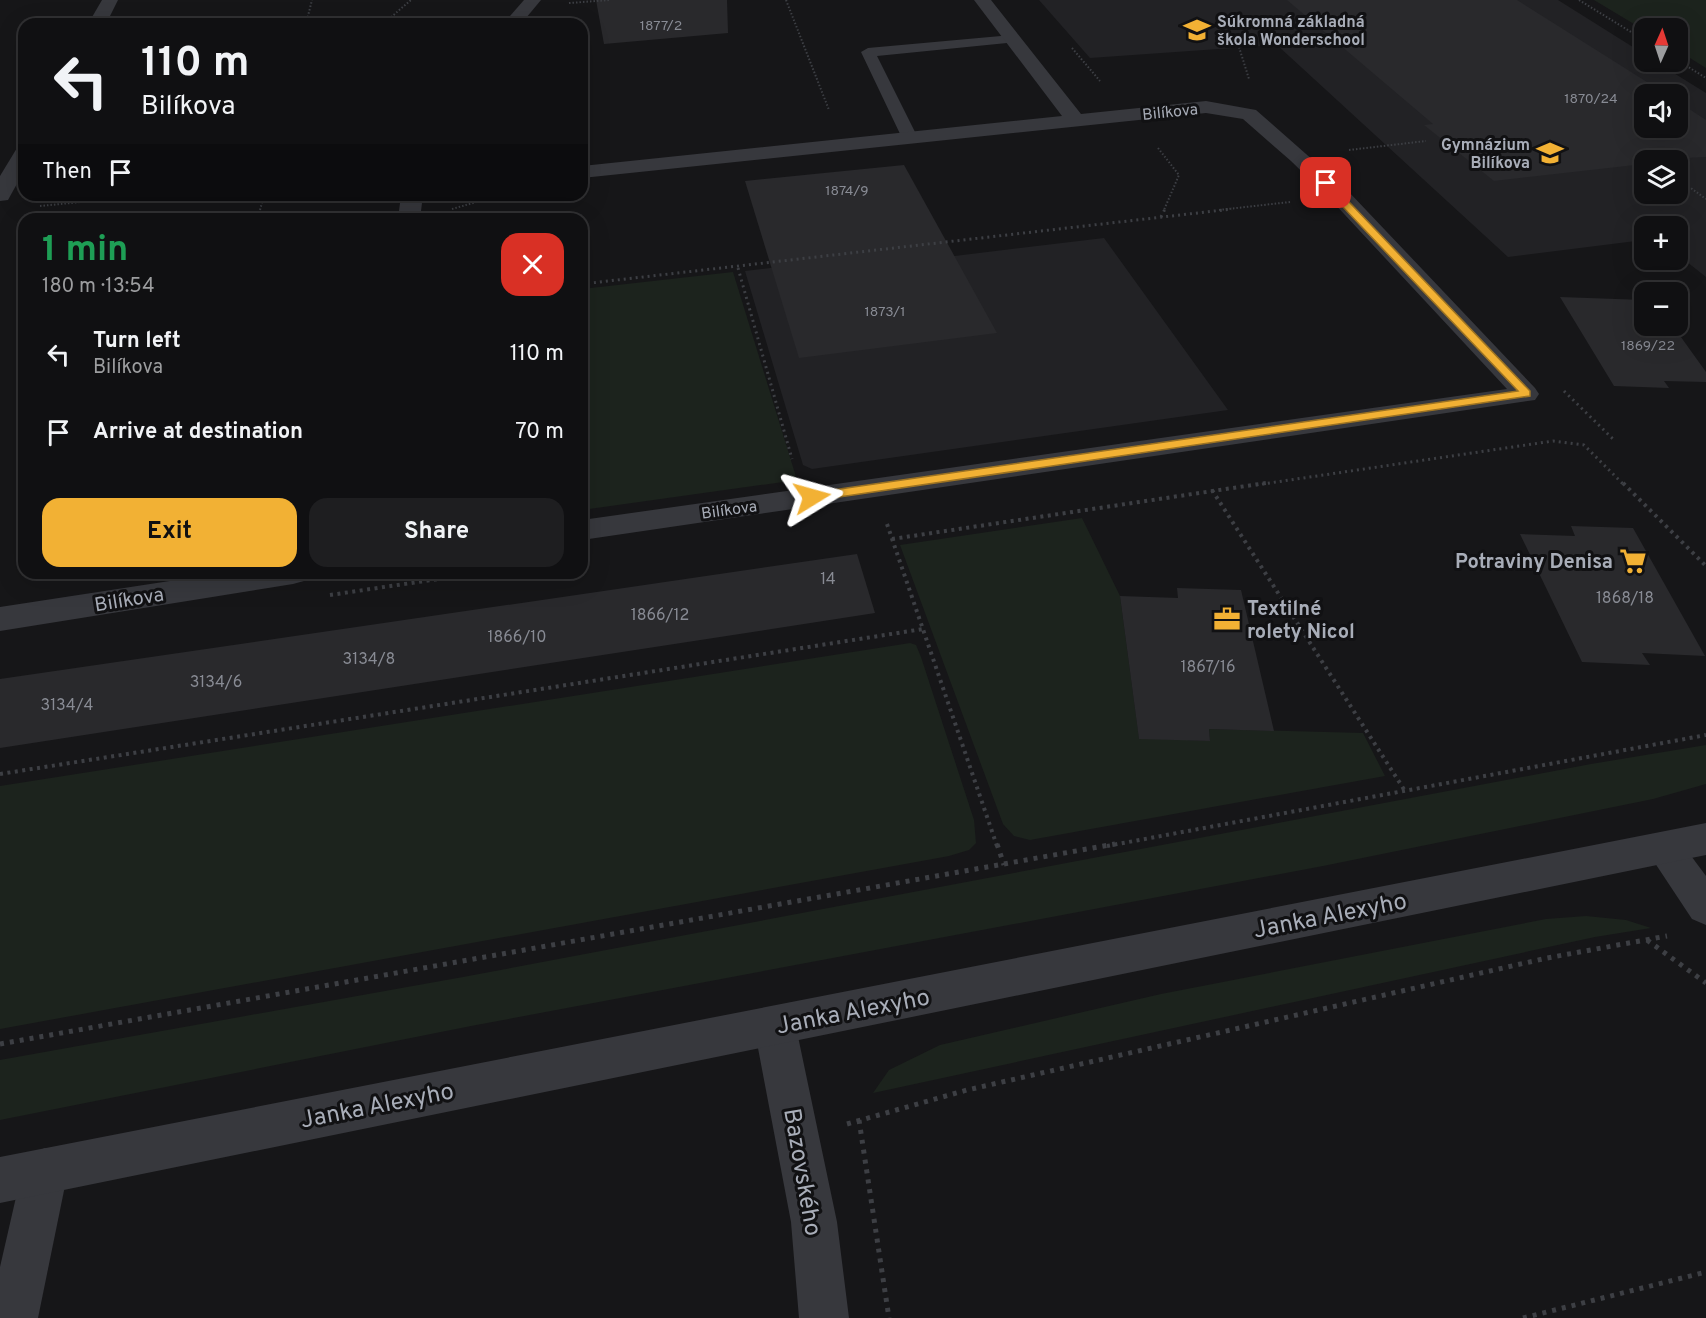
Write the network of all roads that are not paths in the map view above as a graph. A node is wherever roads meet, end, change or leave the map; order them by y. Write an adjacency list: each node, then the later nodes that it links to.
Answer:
1 (110, 0): 4 (street)
2 (533, 0): 5 (street)
3 (982, 0): 6 (street)
4 (100, 18)
5 (517, 18)
6 (1012, 39): 7 (street); 8 (lane)
7 (1076, 121): 8 (street, Bilíkova); 12 (street, Bilíkova)
8 (910, 138): 10 (street, Bilíkova)
9 (18, 163): 11 (street)
10 (588, 171)
11 (0, 195)
12 (588, 529)
13 (255, 579): 14 (street, Bilíkova)
14 (0, 619)
15 (1706, 839): 16 (street, Janka Alexyho)
16 (1664, 848): 17 (street); 18 (street, Janka Alexyho)
17 (1706, 907)
18 (775, 1027): 19 (street, Janka Alexyho); 22 (street, Bazovského)
19 (45, 1171): 20 (street, Janka Alexyho); 21 (street)
20 (0, 1180)
21 (12, 1318)
22 (824, 1318)

